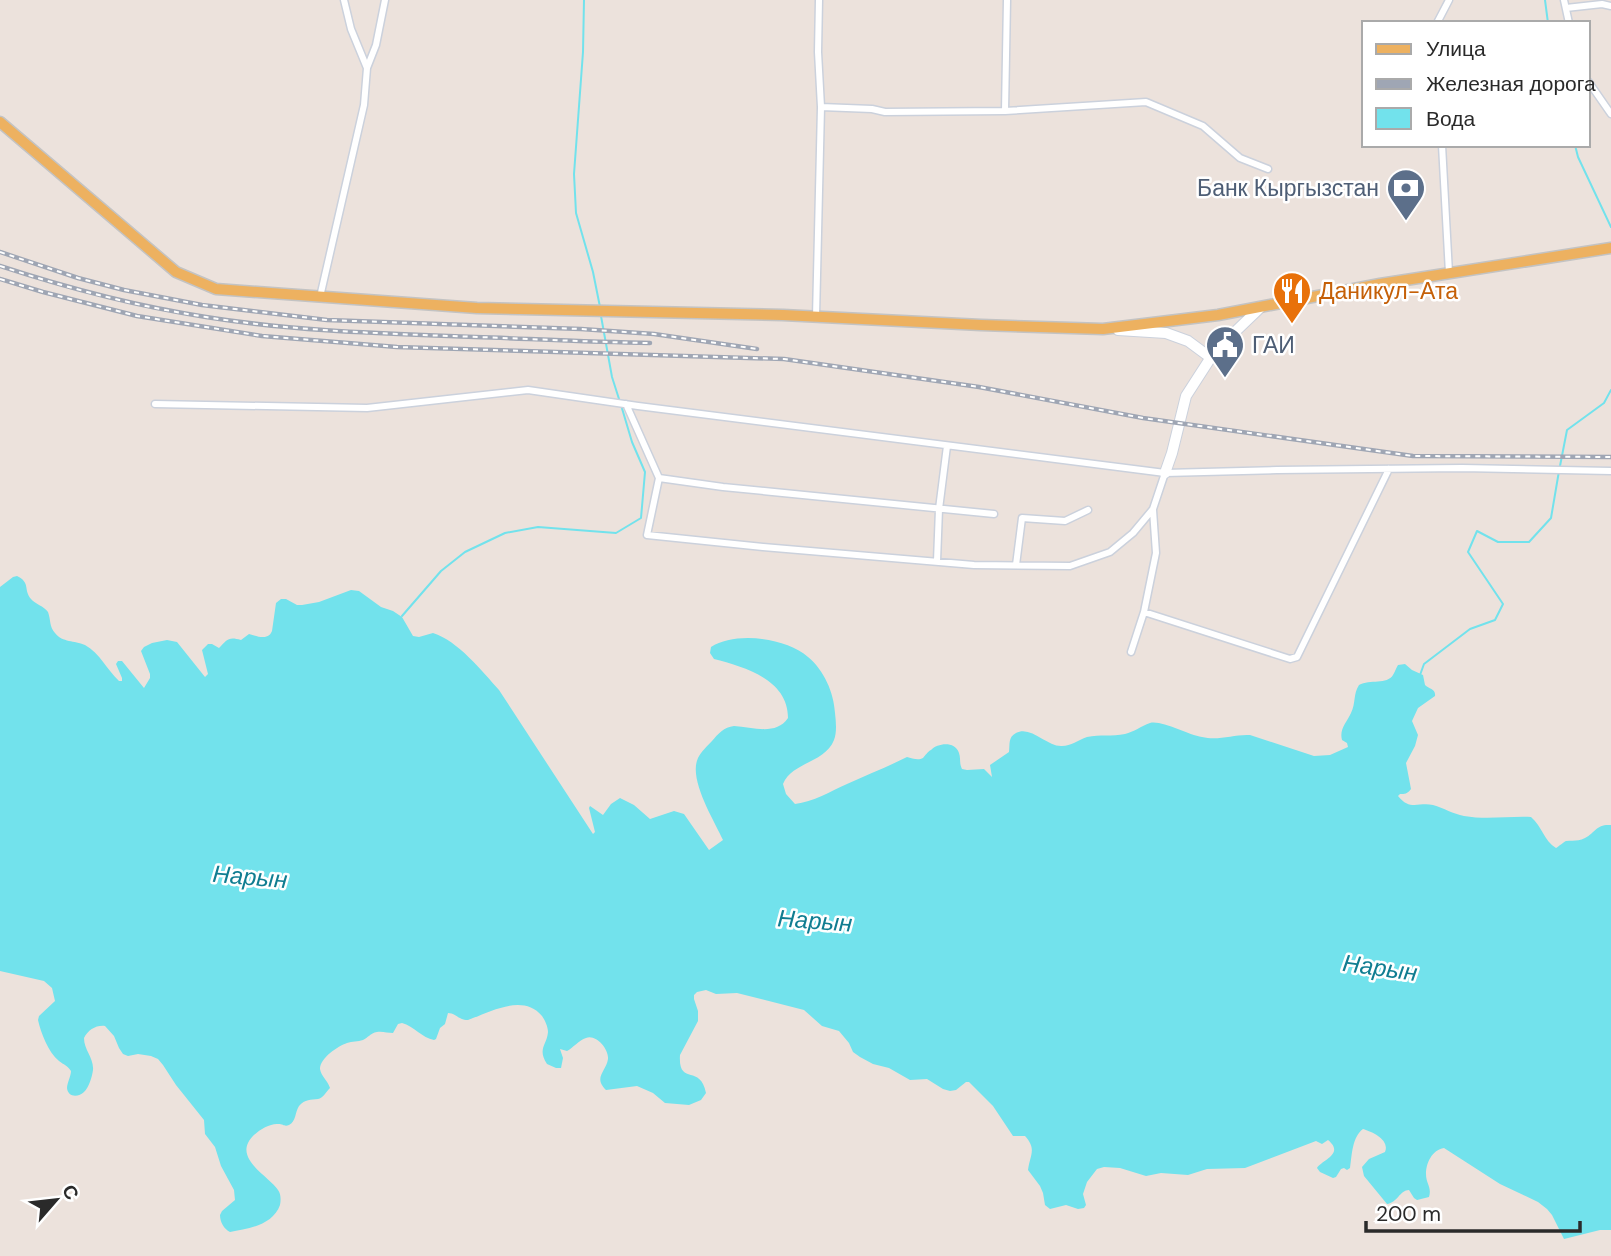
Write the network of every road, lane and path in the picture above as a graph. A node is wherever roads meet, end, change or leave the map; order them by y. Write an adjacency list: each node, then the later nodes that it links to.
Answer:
1 (344, 0): 11 (street)
2 (385, 0): 11 (street)
3 (819, 0): 13 (street)
4 (1007, 0): 14 (street)
5 (1449, 0): 9 (street)
6 (1564, 0): 8 (street)
7 (1611, 6): 8 (street)
8 (1566, 8): 10 (street)
9 (1438, 21)
10 (1569, 21)
11 (367, 68): 21 (street)
12 (1590, 84): 15 (street)
13 (821, 107): 14 (street); 23 (street)
14 (1005, 111): 18 (street)
15 (1611, 114)
16 (0, 122): 21 (main road)
17 (1443, 147): 20 (street)
18 (1268, 169)
19 (1611, 248): 20 (main road)
20 (1449, 273): 22 (main road)
21 (320, 297): 23 (main road)
22 (1261, 307): 24 (main road); 25 (street)
23 (816, 317): 24 (main road)
24 (1103, 329): 25 (street)
25 (1211, 358): 31 (street)
26 (155, 404): 27 (street)
27 (626, 404): 28 (street); 32 (street)
28 (947, 446): 31 (street); 33 (street)
29 (1389, 469): 30 (street); 31 (street); 39 (street)
30 (1611, 471)
31 (1165, 473): 34 (street)
32 (659, 478): 33 (street); 37 (street)
33 (939, 509): 36 (street); 37 (street)
34 (1153, 509): 38 (street); 39 (street)
35 (1088, 510): 38 (street)
36 (994, 514)
37 (937, 561): 38 (street)
38 (1016, 565)
39 (1144, 612): 40 (street)
40 (1131, 652)

